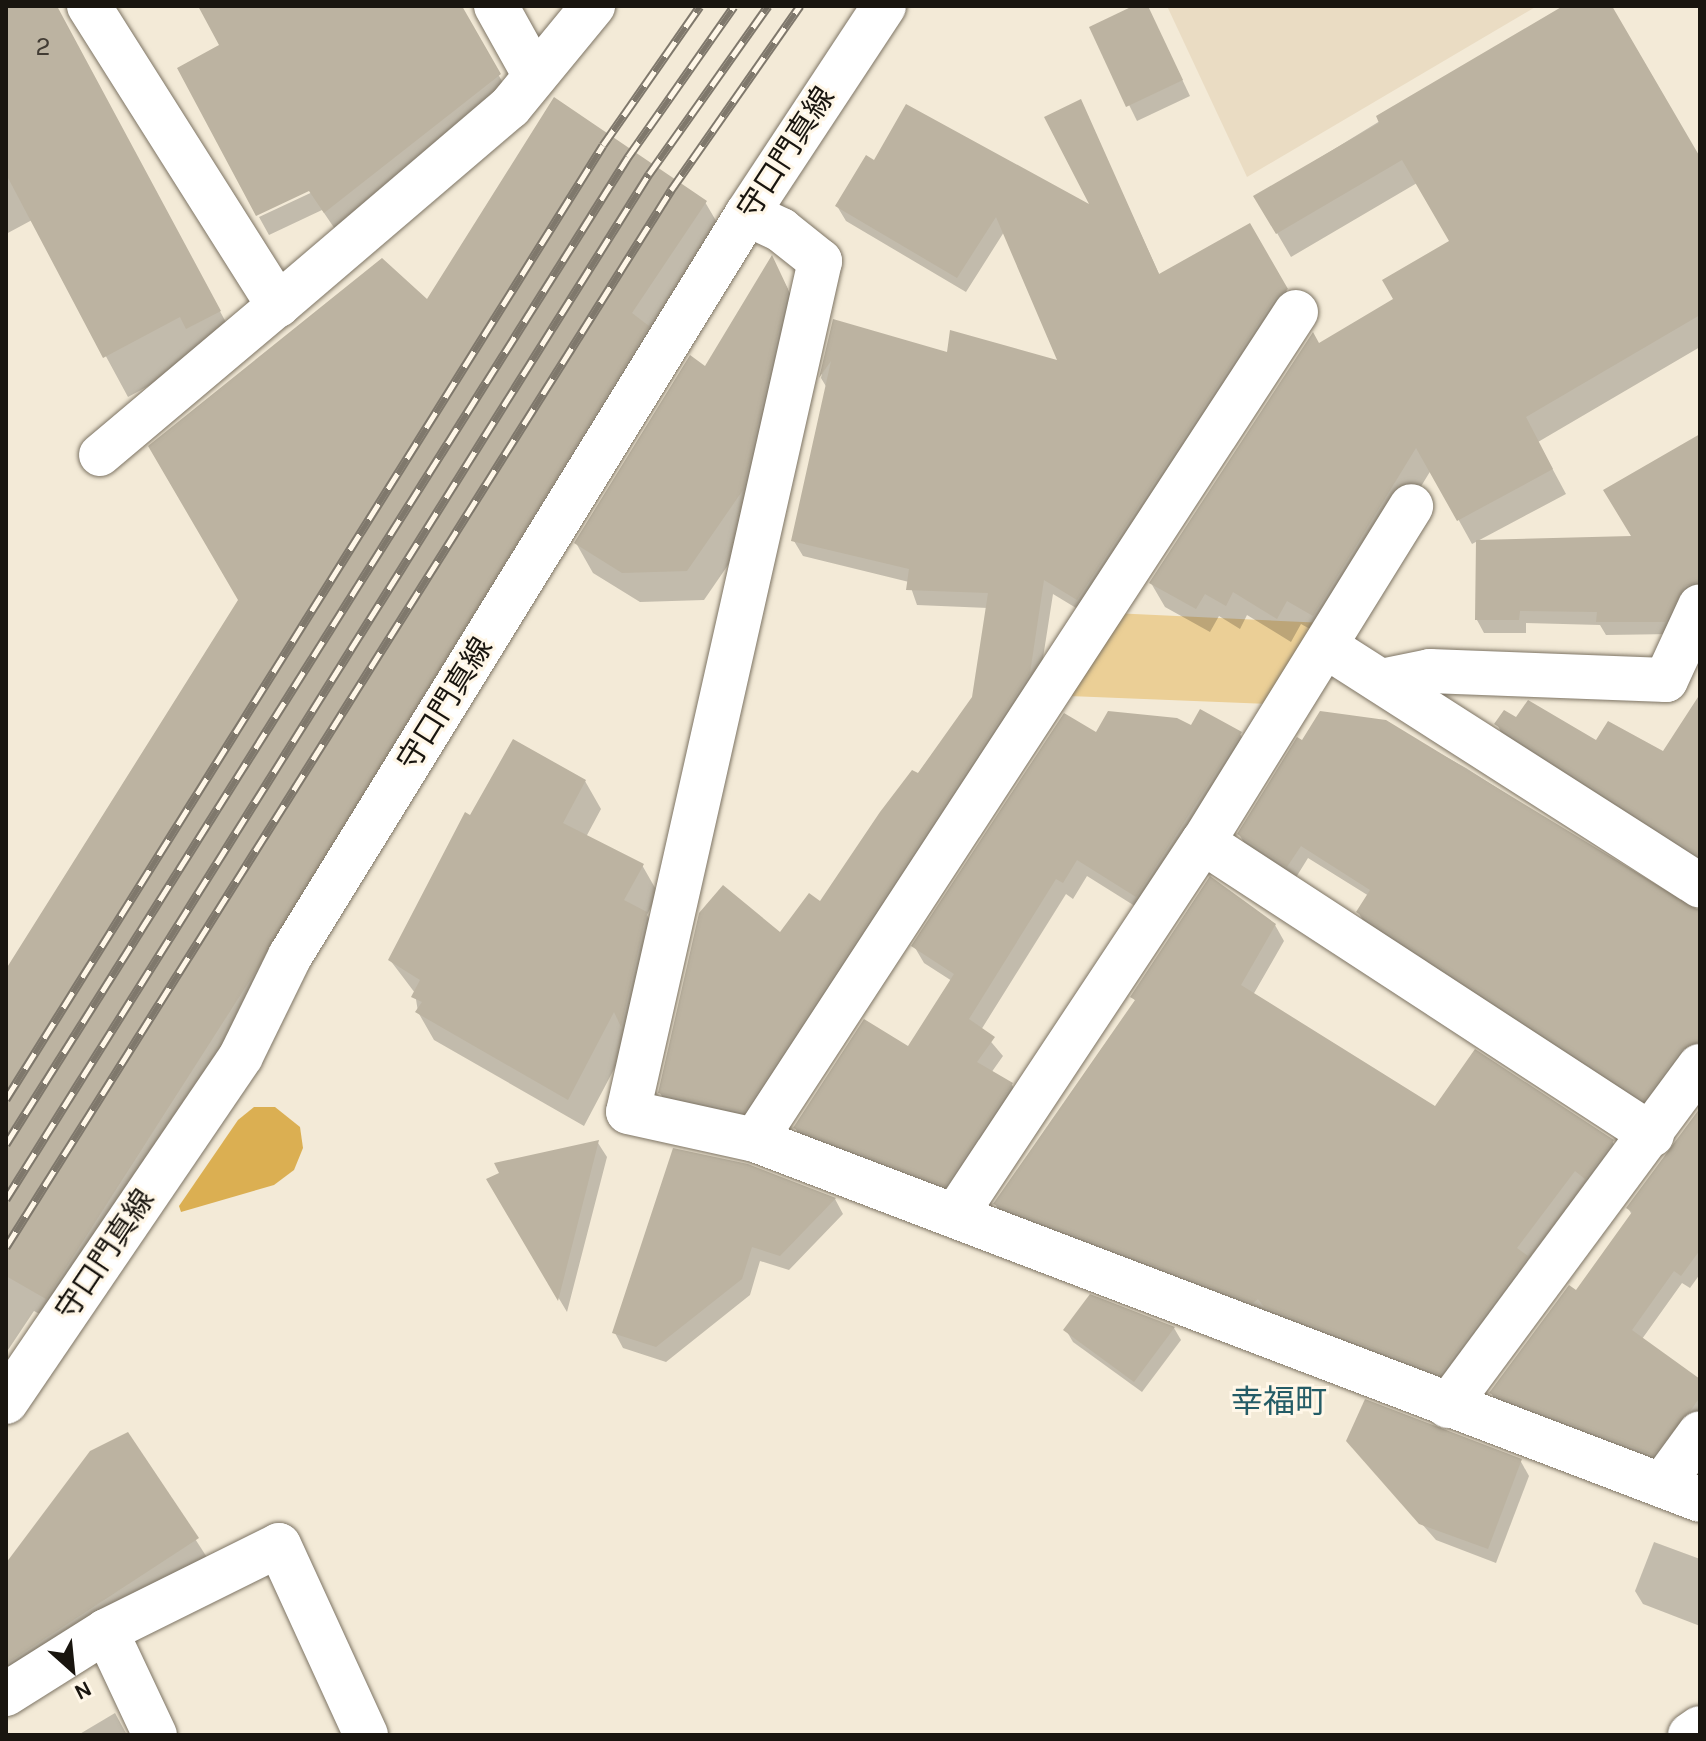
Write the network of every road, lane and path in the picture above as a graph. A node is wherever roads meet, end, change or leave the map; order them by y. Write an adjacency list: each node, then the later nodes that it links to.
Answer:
1 (89, 6): 7 (street)
2 (496, 6): 5 (street)
3 (593, 6): 5 (street)
4 (884, 6): 6 (street, 守口門真線)
5 (535, 76): 7 (street)
6 (747, 214): 18 (street); 20 (street, 守口門真線)
7 (278, 305): 9 (street)
8 (1296, 312): 18 (street)
9 (100, 455)
10 (1411, 506): 12 (street)
11 (1700, 606): 13 (street)
12 (1327, 647): 13 (street); 14 (street)
13 (1381, 681): 15 (street)
14 (1203, 842): 17 (street); 19 (street)
15 (1700, 886)
16 (1700, 1066): 17 (street)
17 (1652, 1135): 21 (street)
18 (755, 1140): 19 (street)
19 (955, 1216): 21 (street)
20 (6, 1402)
21 (1448, 1406): 23 (street)
22 (1700, 1433): 23 (street)
23 (1681, 1492)
24 (106, 1631): 25 (street); 27 (street); 28 (street)
25 (6, 1694)
26 (1700, 1728): 29 (street)
27 (155, 1735)
28 (366, 1735)
29 (1690, 1735)

